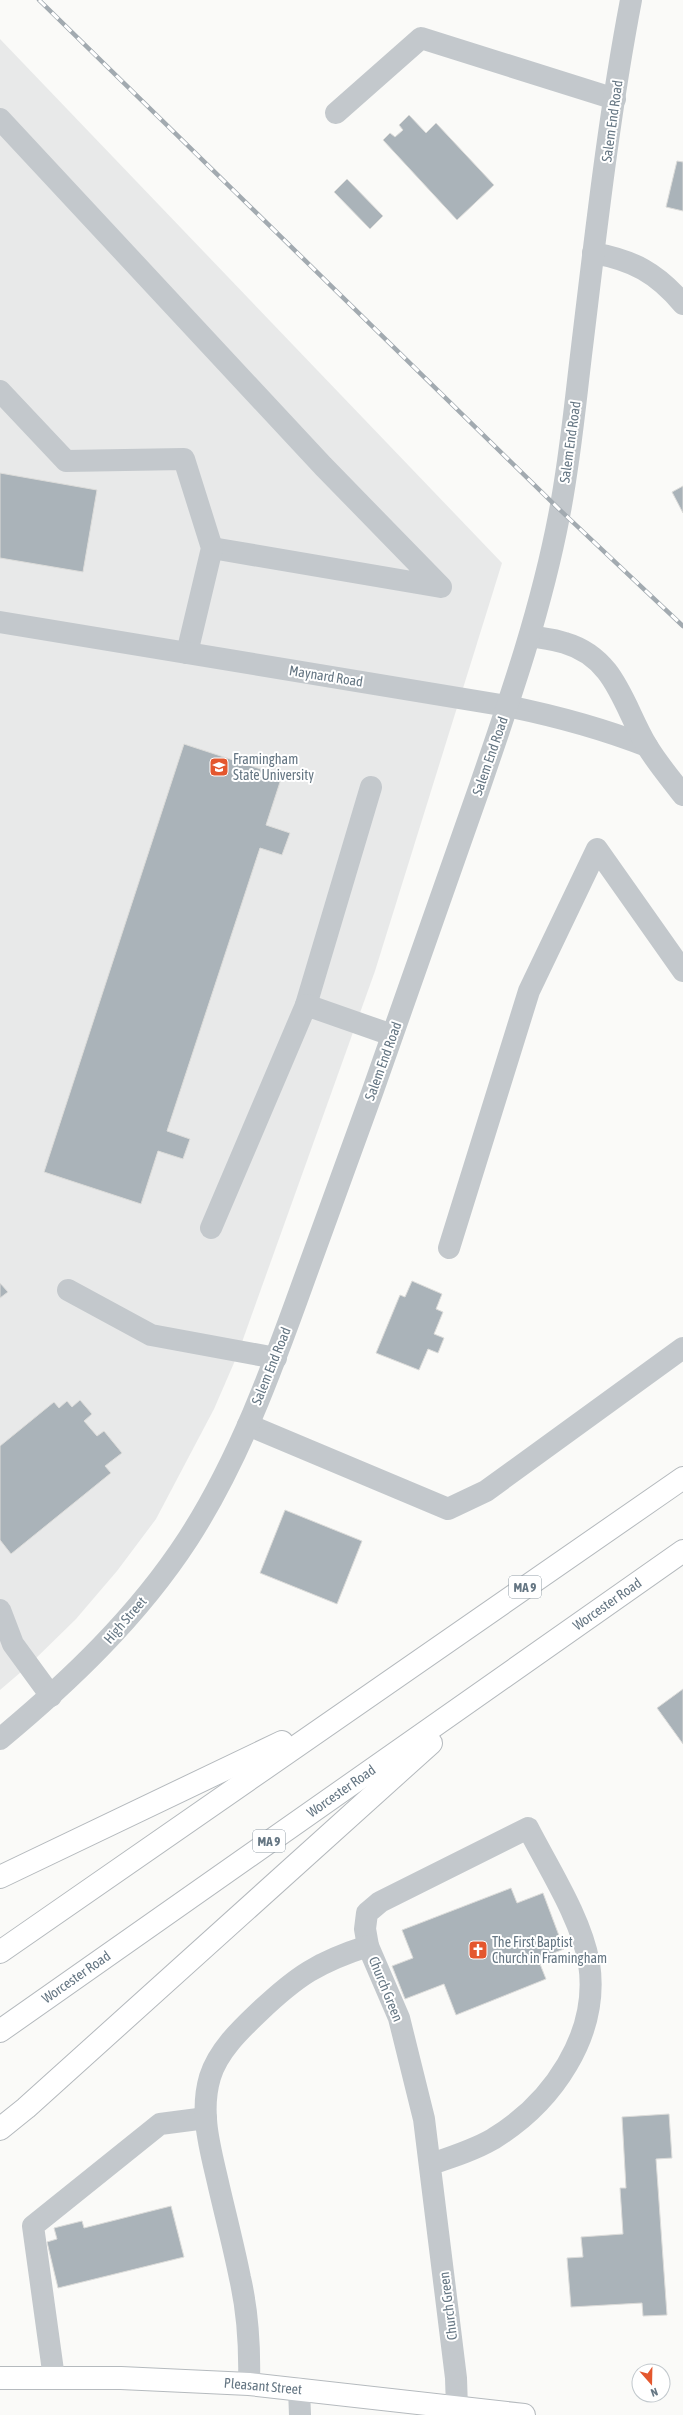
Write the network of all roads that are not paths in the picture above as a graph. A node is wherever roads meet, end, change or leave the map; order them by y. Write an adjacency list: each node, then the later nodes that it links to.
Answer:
1 (631, 0): 2 (street, Salem End Road)
2 (615, 99): 3 (street); 5 (street, Salem End Road)
3 (336, 113)
4 (0, 119): 8 (street)
5 (593, 253): 6 (street); 10 (street, Salem End Road)
6 (683, 304)
7 (0, 391): 8 (street)
8 (212, 548): 11 (street)
9 (0, 622): 11 (street, Maynard Road)
10 (530, 636): 12 (street, Salem End Road); 13 (street)
11 (187, 653): 12 (street, Maynard Road)
12 (507, 706): 13 (street, Maynard Road); 18 (street, Salem End Road)
13 (647, 746): 15 (street)
14 (371, 787): 17 (street)
15 (683, 795)
16 (683, 971): 20 (street)
17 (306, 1005): 18 (street); 19 (street)
18 (392, 1035): 23 (street, Salem End Road)
19 (211, 1228)
20 (449, 1248)
21 (68, 1290): 23 (street)
22 (683, 1348): 24 (street)
23 (276, 1358): 24 (street, Salem End Road)
24 (248, 1424): 25 (street, Salem End Road)
25 (222, 1478): 30 (street, High Street)
26 (683, 1478): 31 (main road, MA 9)
27 (683, 1550): 29 (main road, Worcester Road / MA 9)
28 (0, 1610): 30 (street)
29 (539, 1652): 36 (main road, Worcester Road / MA 9); 38 (main road)
30 (51, 1696): 32 (street, High Street)
31 (368, 1696): 33 (main road); 35 (main road, MA 9)
32 (0, 1739)
33 (0, 1876)
34 (368, 1946): 37 (street, Church Green); 39 (street, Church Green); 39 (street)
35 (0, 1952)
36 (0, 2031)
37 (206, 2118): 41 (street); 42 (street, Church Green)
38 (0, 2129)
39 (431, 2164): 44 (street, Church Green)
40 (0, 2378): 41 (main road, Pleasant Street)
41 (54, 2378): 42 (main road, Pleasant Street)
42 (249, 2384): 43 (main road, Pleasant Street)
43 (299, 2389): 44 (main road, Pleasant Street); 45 (street)
44 (457, 2408): 46 (main road, Pleasant Street)
45 (300, 2415)
46 (524, 2415)

